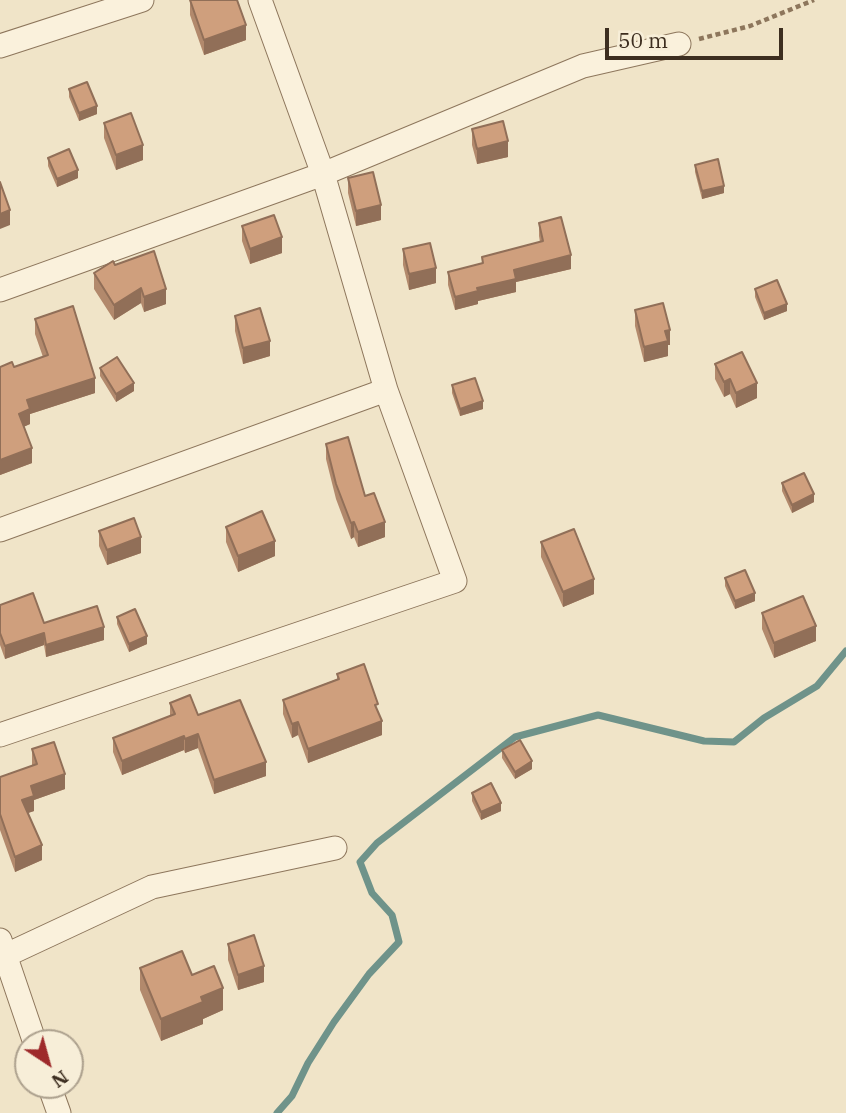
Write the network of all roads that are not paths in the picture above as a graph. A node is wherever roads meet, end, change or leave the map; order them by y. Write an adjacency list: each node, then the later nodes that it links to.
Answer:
1 (142, 0): 4 (street)
2 (260, 0): 5 (street)
3 (679, 44): 5 (street)
4 (0, 46)
5 (323, 174): 6 (street); 7 (street)
6 (0, 290)
7 (386, 390): 8 (street); 9 (street)
8 (0, 530)
9 (0, 735)
10 (335, 848): 11 (street)
11 (2, 951): 12 (street)
12 (30, 1029)

